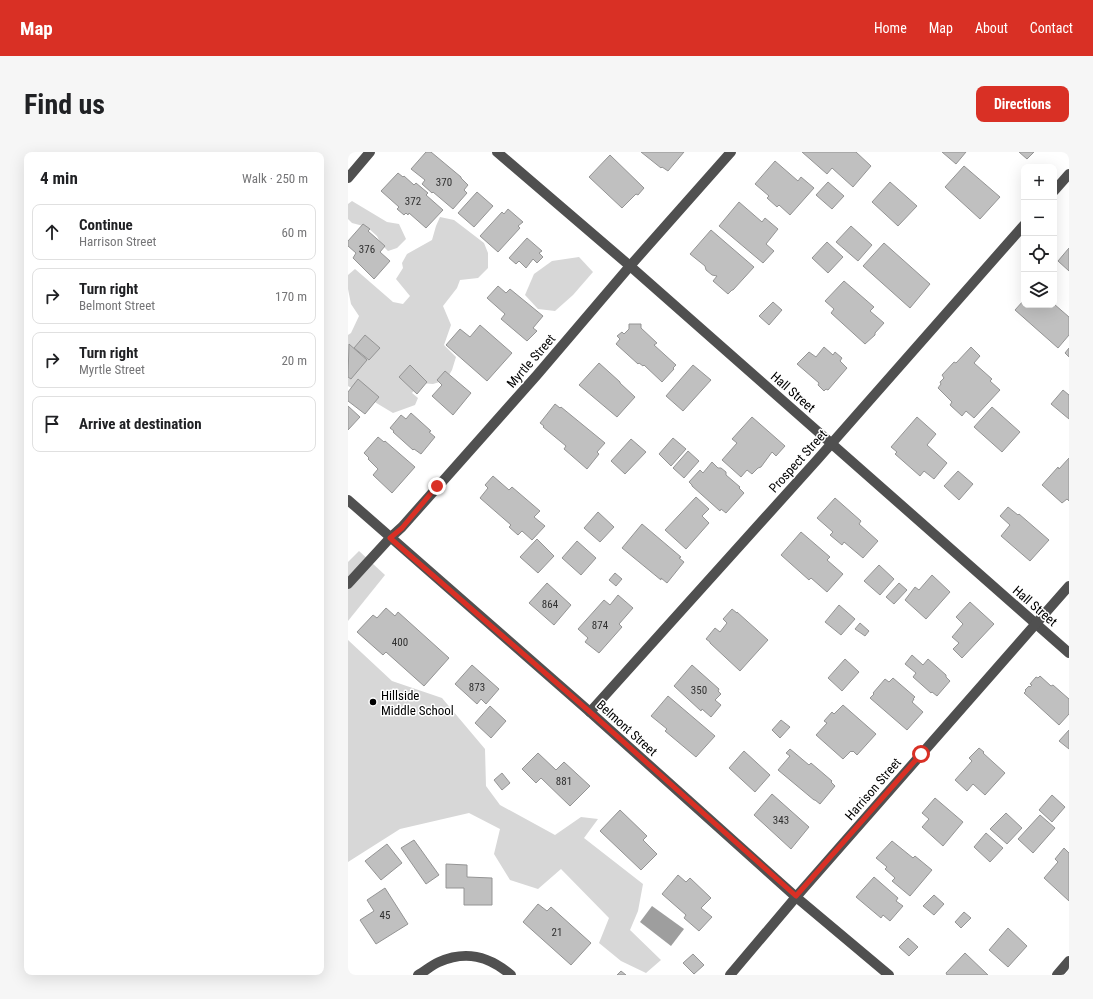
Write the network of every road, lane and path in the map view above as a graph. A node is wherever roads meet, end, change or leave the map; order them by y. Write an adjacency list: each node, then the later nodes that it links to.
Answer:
1 (370, 152): 5 (street)
2 (497, 152): 8 (street, Hall Street)
3 (731, 152): 8 (street, Myrtle Street)
4 (1069, 174): 6 (street)
5 (348, 178)
6 (1057, 188)
7 (1021, 228): 9 (street, Prospect Street)
8 (630, 266): 9 (street, Hall Street); 11 (street, Myrtle Street)
9 (832, 443): 14 (street, Hall Street); 16 (street, Prospect Street)
10 (348, 500): 11 (street, Belmont Street)
11 (390, 538): 12 (street, Myrtle Street); 16 (street, Belmont Street)
12 (348, 584)
13 (1069, 586): 14 (street, Harrison Street)
14 (1035, 624): 15 (street, Hall Street); 17 (street, Harrison Street)
15 (1069, 653)
16 (590, 712): 17 (street, Belmont Street)
17 (796, 896): 21 (street, Harrison Street); 22 (street, Belmont Street)
18 (1069, 961): 23 (street)
19 (418, 975): 20 (street)
20 (510, 975)
21 (730, 975)
22 (889, 975)
23 (1057, 975)

